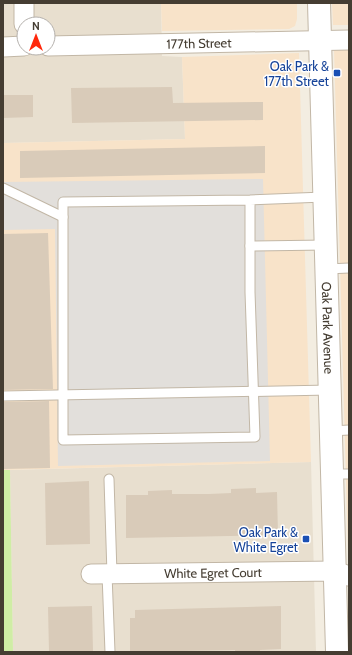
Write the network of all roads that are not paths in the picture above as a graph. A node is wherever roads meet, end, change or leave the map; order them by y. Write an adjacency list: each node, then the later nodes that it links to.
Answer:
1 (24, 3): 3 (street)
2 (319, 3): 5 (street, Oak Park Avenue)
3 (24, 16)
4 (349, 40): 5 (street, 177th Street)
5 (320, 41): 7 (street, 177th Street); 10 (street, Oak Park Avenue)
6 (16, 46): 8 (street)
7 (56, 46)
8 (3, 47)
9 (3, 188): 12 (lane)
10 (324, 197): 11 (lane); 13 (street, Oak Park Avenue)
11 (250, 200): 12 (lane); 14 (lane)
12 (63, 217): 19 (lane)
13 (326, 245): 14 (lane); 15 (street, Oak Park Avenue)
14 (250, 246): 18 (lane)
15 (327, 268): 16 (lane); 17 (street, Oak Park Avenue)
16 (349, 268)
17 (330, 390): 18 (lane); 21 (street, Oak Park Avenue)
18 (254, 391): 19 (lane); 19 (lane)
19 (63, 395): 20 (lane)
20 (3, 396)
21 (340, 430): 22 (street, Oak Park Avenue)
22 (341, 474): 25 (street, Oak Park Avenue)
23 (109, 479): 24 (lane)
24 (104, 574): 25 (street, White Egret Court); 26 (lane)
25 (342, 574): 27 (street, Oak Park Avenue)
26 (110, 652)
27 (337, 652)

